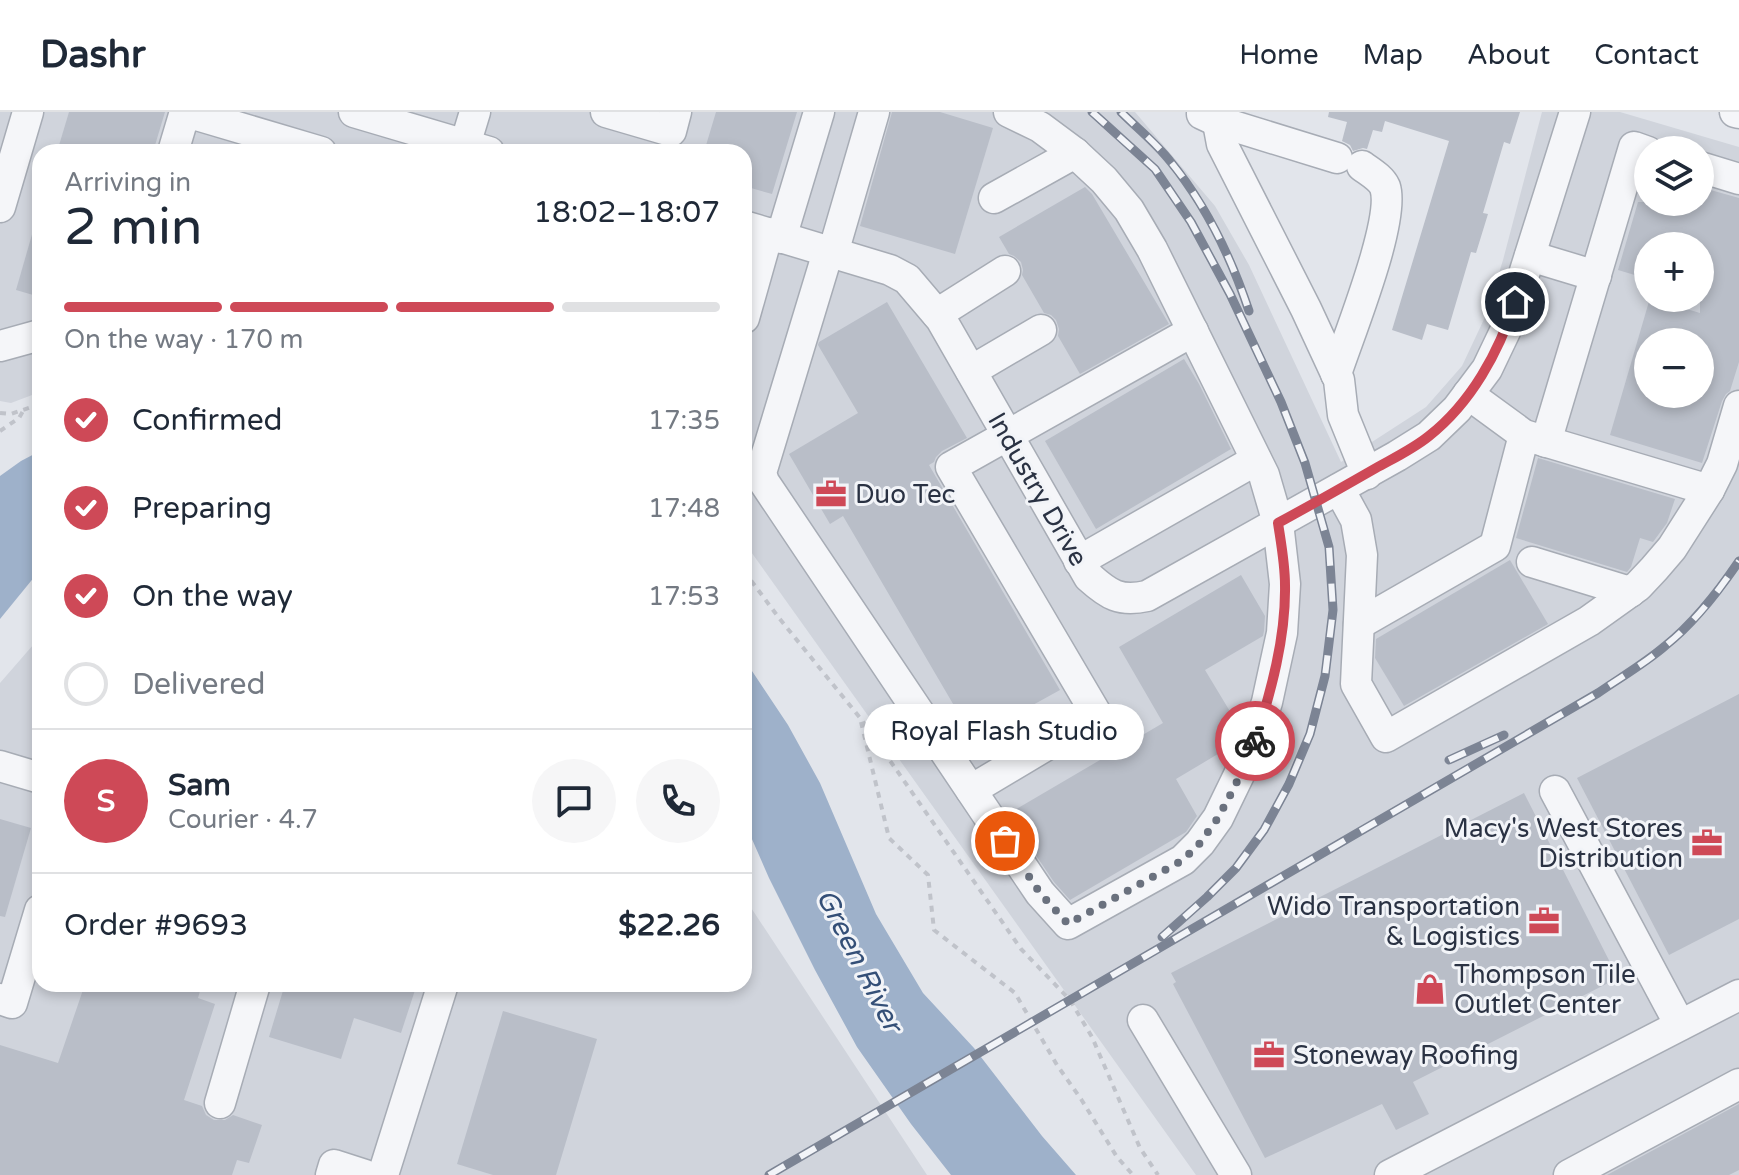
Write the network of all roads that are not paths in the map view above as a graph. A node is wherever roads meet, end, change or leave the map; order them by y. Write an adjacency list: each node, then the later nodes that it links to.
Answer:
1 (28, 112): 21 (street)
2 (354, 112): 14 (street)
3 (475, 112): 15 (street)
4 (606, 112): 5 (street)
5 (676, 112)
6 (819, 112): 22 (street)
7 (874, 112): 23 (street)
8 (1009, 112): 17 (street)
9 (1575, 112): 24 (street, Industry Drive)
10 (1211, 115): 34 (street); 34 (street)
11 (252, 121): 12 (street); 13 (street)
12 (175, 144)
13 (303, 144)
14 (463, 144)
15 (477, 144)
16 (1634, 147): 27 (street)
17 (1075, 153): 20 (street); 30 (street)
18 (1714, 171): 19 (street)
19 (1739, 179)
20 (994, 198)
21 (0, 207)
22 (764, 233): 23 (street, Industry Drive); 26 (street)
23 (831, 252): 28 (street, Industry Drive); 39 (street)
24 (1530, 256): 27 (street); 35 (street, Industry Drive)
25 (1005, 271): 28 (street)
26 (752, 275)
27 (1596, 276): 38 (street)
28 (937, 314): 33 (street, Industry Drive)
29 (1041, 330): 33 (street)
30 (1193, 331): 37 (street); 40 (street)
31 (32, 337): 32 (street)
32 (0, 346)
33 (971, 371): 37 (street, Industry Drive)
34 (1336, 374): 41 (street)
35 (1468, 394): 38 (street); 41 (street, Industry Drive)
36 (1739, 406): 43 (street)
37 (1007, 434): 45 (street, Industry Drive); 51 (street)
38 (1535, 439): 43 (street); 48 (street)
39 (755, 455): 51 (street)
40 (1256, 460): 44 (street); 45 (street)
41 (1367, 474): 42 (street, Industry Drive)
42 (1339, 489): 44 (street, Industry Drive); 48 (street)
43 (1709, 490): 47 (street)
44 (1278, 523): 45 (street, Industry Drive); 51 (street)
45 (1079, 561)
46 (1532, 562): 47 (street)
47 (1630, 592): 48 (street)
48 (1359, 624)
49 (0, 766): 50 (street)
50 (32, 776)
51 (971, 790)
52 (1555, 791): 59 (street)
53 (32, 937): 57 (street)
54 (253, 992): 61 (street)
55 (440, 992): 64 (street)
56 (1739, 995): 59 (street)
57 (0, 999)
58 (1143, 1020): 65 (street)
59 (1680, 1025): 66 (street)
60 (1739, 1084): 67 (street)
61 (220, 1103)
62 (331, 1175): 63 (street)
63 (365, 1175)
64 (383, 1175)
65 (1236, 1175)
66 (1390, 1175)
67 (1569, 1175)

